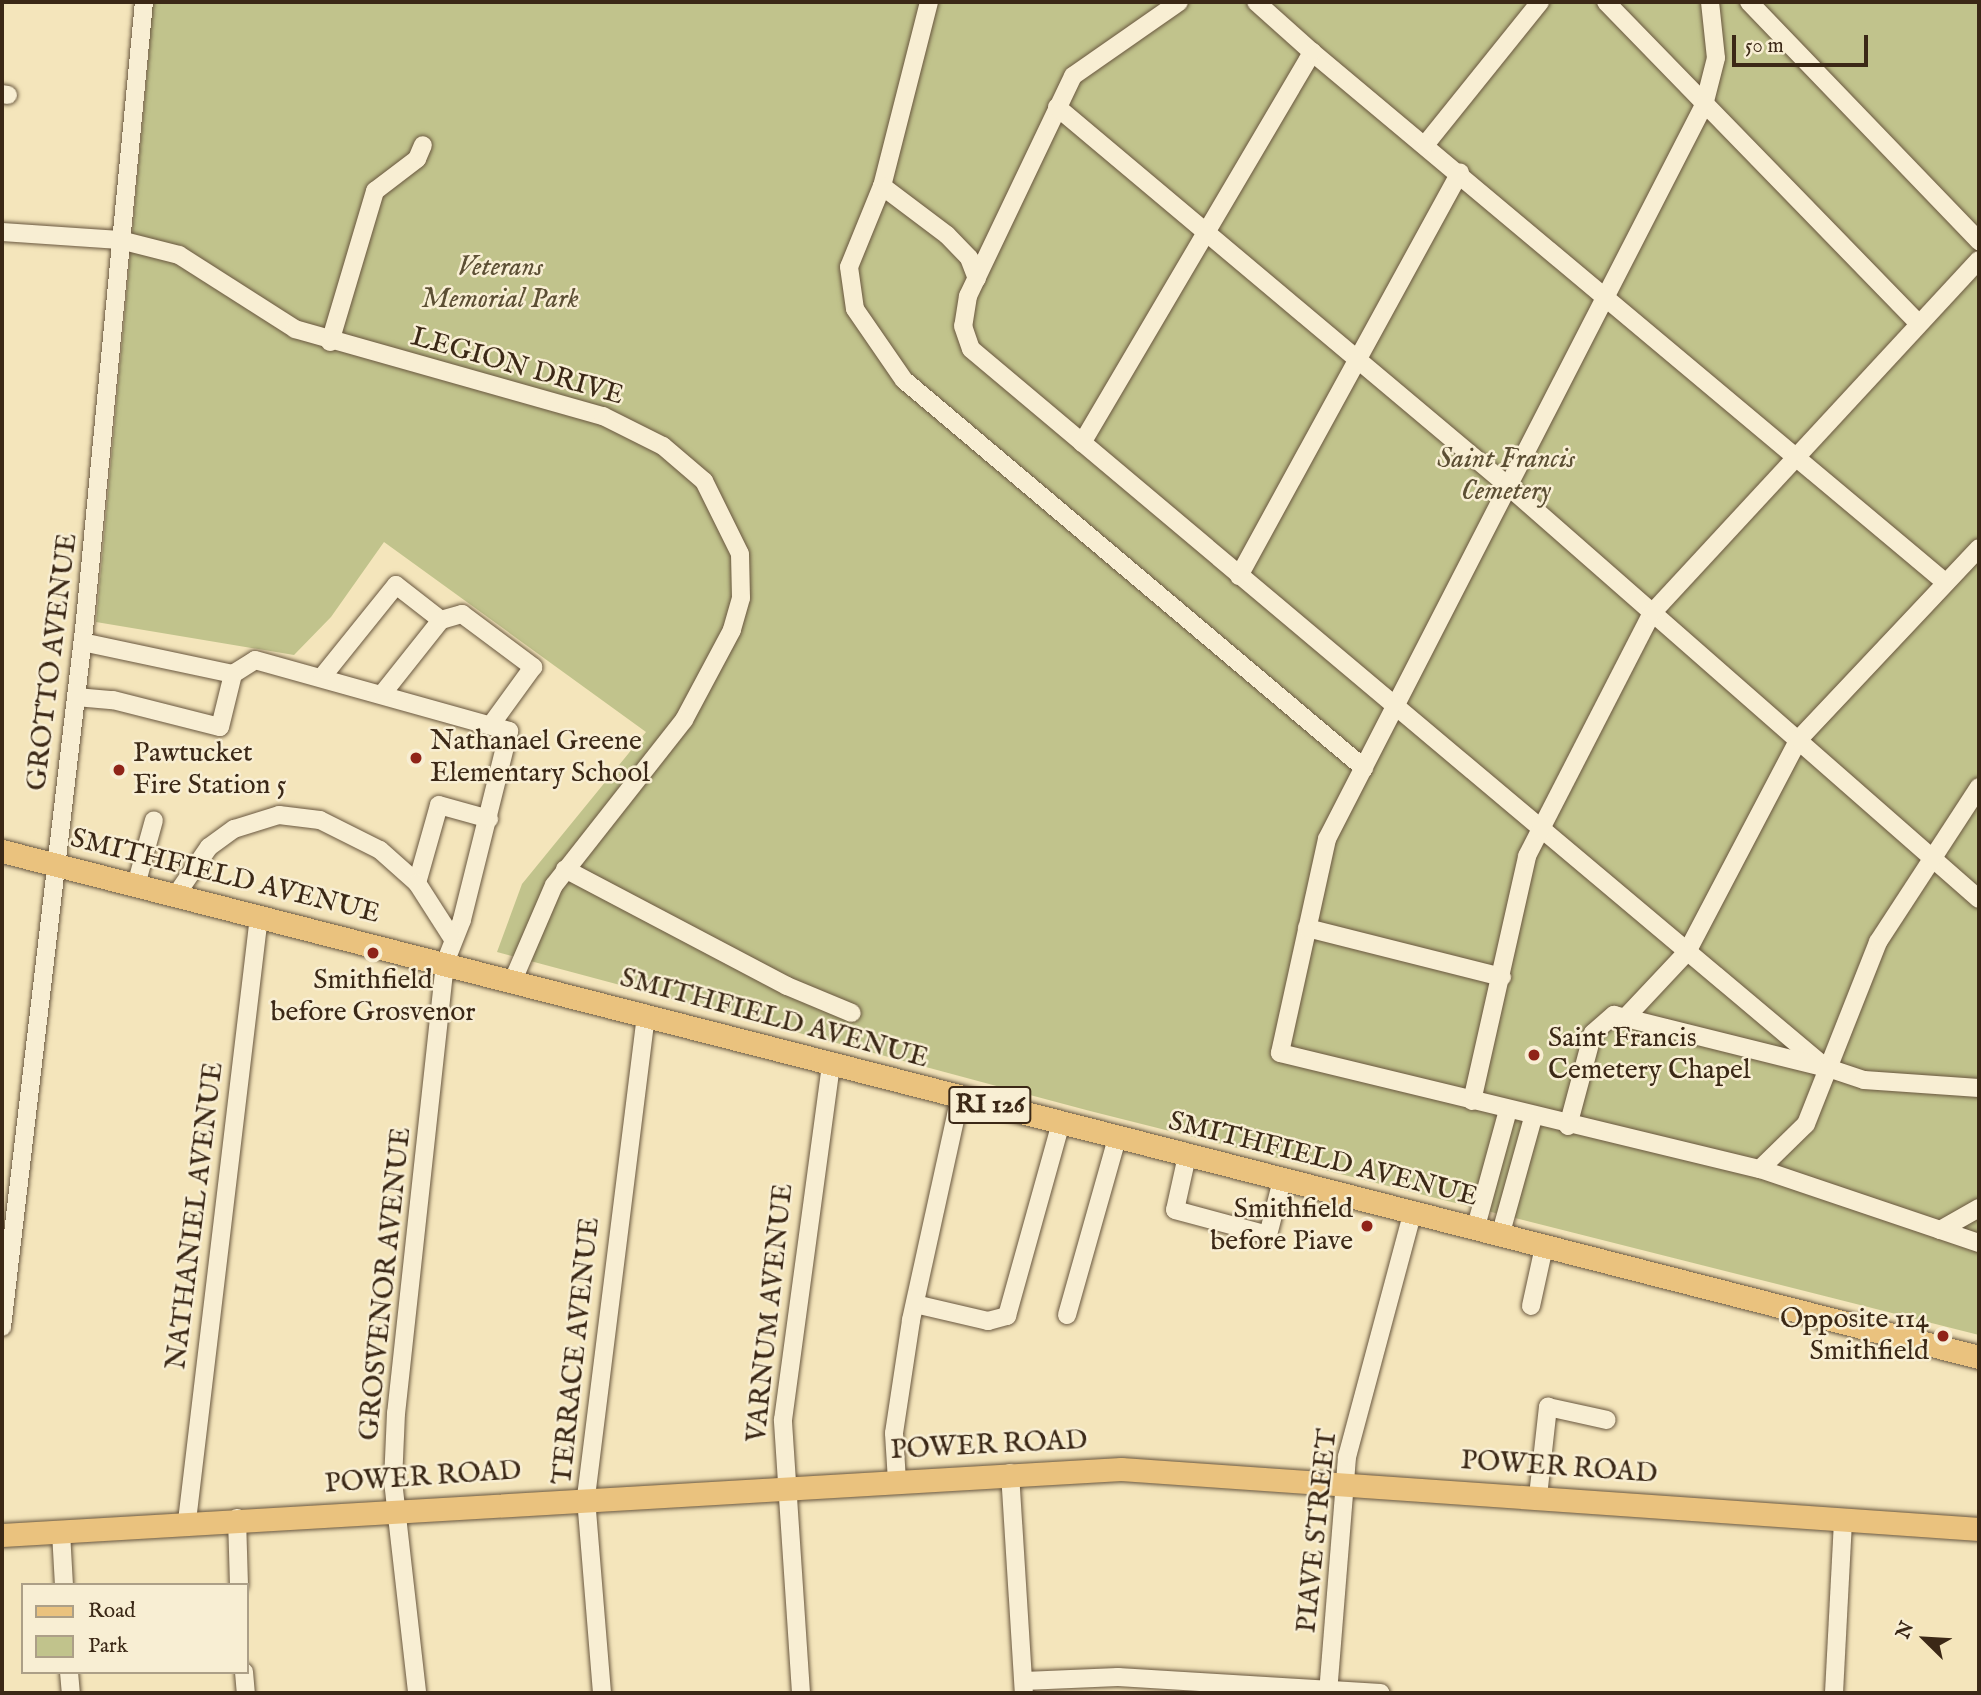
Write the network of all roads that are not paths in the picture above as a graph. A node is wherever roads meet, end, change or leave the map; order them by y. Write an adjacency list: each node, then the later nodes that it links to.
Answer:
1 (144, 2): 18 (street, GROTTO AVENUE)
2 (929, 2): 15 (street)
3 (1179, 2): 11 (street)
4 (1256, 2): 9 (street)
5 (1540, 2): 13 (street)
6 (1606, 2): 10 (street)
7 (1710, 2): 10 (street)
8 (1749, 2): 19 (street)
9 (1312, 52): 13 (street); 16 (street)
10 (1704, 105): 22 (street); 23 (street)
11 (1057, 107): 16 (street); 21 (street)
12 (423, 145): 24 (street)
13 (1425, 145): 14 (street)
14 (1460, 173): 22 (street); 25 (street)
15 (882, 186): 21 (street); 42 (street)
16 (1205, 231): 25 (street); 26 (street)
17 (2, 232): 18 (street, LEGION DRIVE)
18 (120, 240): 24 (street, LEGION DRIVE); 34 (street, GROTTO AVENUE)
19 (1979, 241)
20 (1979, 260): 23 (street)
21 (977, 279): 26 (street)
22 (1606, 294): 27 (street); 28 (street)
23 (1917, 322): 27 (street)
24 (330, 342): 50 (street, LEGION DRIVE)
25 (1357, 360): 28 (street); 30 (street)
26 (1082, 443): 30 (street)
27 (1798, 454): 31 (street); 32 (street)
28 (1508, 486): 32 (street); 39 (street)
29 (1979, 548): 31 (street)
30 (1239, 576): 39 (street)
31 (1945, 582): 41 (street)
32 (1651, 612): 41 (street); 46 (street)
33 (442, 620): 36 (street); 37 (street); 40 (street)
34 (83, 642): 35 (street); 38 (street, GROTTO AVENUE)
35 (233, 674): 36 (street); 38 (street)
36 (322, 677): 37 (street)
37 (383, 693): 40 (street)
38 (76, 697): 49 (street, GROTTO AVENUE)
39 (1396, 708): 42 (street); 46 (street)
40 (493, 722): 44 (street, GROSVENOR AVENUE)
41 (1799, 739): 48 (street); 58 (street)
42 (1364, 768): 56 (street)
43 (1979, 787): 48 (street)
44 (489, 819): 51 (street); 57 (street, GROSVENOR AVENUE)
45 (154, 820): 52 (street)
46 (1541, 829): 58 (street); 60 (street)
47 (2, 851): 49 (main road, SMITHFIELD AVENUE / RI 126)
48 (1930, 854): 54 (street); 66 (street)
49 (56, 865): 52 (main road, SMITHFIELD AVENUE / RI 126); 88 (street, GROTTO AVENUE)
50 (565, 869): 61 (street, LEGION DRIVE); 62 (street)
51 (417, 883): 53 (street); 57 (street)
52 (136, 885): 53 (main road, SMITHFIELD AVENUE / RI 126)
53 (176, 895): 55 (main road, SMITHFIELD AVENUE / RI 126)
54 (1979, 899)
55 (259, 916): 59 (main road, SMITHFIELD AVENUE / RI 126); 100 (street, NATHANIEL AVENUE)
56 (1307, 928): 60 (street); 69 (street)
57 (452, 936): 59 (street, GROSVENOR AVENUE)
58 (1687, 952): 64 (street); 66 (street)
59 (445, 963): 61 (main road, SMITHFIELD AVENUE / RI 126); 97 (street, GROSVENOR AVENUE)
60 (1502, 977): 69 (street)
61 (513, 980): 63 (main road, SMITHFIELD AVENUE / RI 126)
62 (852, 1013)
63 (646, 1017): 65 (main road, SMITHFIELD AVENUE / RI 126); 96 (street, TERRACE AVENUE)
64 (1626, 1017): 66 (street); 73 (street)
65 (831, 1064): 68 (main road, SMITHFIELD AVENUE / RI 126); 94 (street, VARNUM AVENUE)
66 (1825, 1067): 67 (street); 76 (street)
67 (1979, 1088)
68 (960, 1097): 72 (main road, SMITHFIELD AVENUE / RI 126); 85 (street)
69 (1472, 1101): 70 (street)
70 (1508, 1110): 71 (street); 80 (street)
71 (1533, 1118): 73 (street); 82 (street)
72 (1061, 1124): 74 (main road, SMITHFIELD AVENUE / RI 126); 85 (street)
73 (1568, 1126): 76 (street)
74 (1117, 1138): 75 (main road, SMITHFIELD AVENUE / RI 126); 87 (street)
75 (1187, 1156): 77 (main road, SMITHFIELD AVENUE / RI 126); 77 (street)
76 (1760, 1169): 81 (street)
77 (1282, 1180): 79 (main road, SMITHFIELD AVENUE / RI 126)
78 (1979, 1208): 81 (street)
79 (1412, 1215): 80 (main road, SMITHFIELD AVENUE / RI 126); 93 (street, PIAVE STREET)
80 (1475, 1230): 82 (main road, SMITHFIELD AVENUE / RI 126)
81 (1940, 1230): 83 (street)
82 (1500, 1236): 84 (main road, SMITHFIELD AVENUE / RI 126)
83 (1979, 1243)
84 (1544, 1247): 86 (street); 89 (main road, SMITHFIELD AVENUE / RI 126)
85 (915, 1304): 92 (street)
86 (1531, 1306)
87 (1067, 1315)
88 (2, 1326)
89 (1979, 1357)
90 (1607, 1420): 95 (street)
91 (1010, 1473): 92 (main road, POWER ROAD); 93 (main road, POWER ROAD); 108 (street)
92 (897, 1481): 94 (main road, POWER ROAD)
93 (1344, 1482): 95 (main road, POWER ROAD); 109 (street, PIAVE STREET)
94 (785, 1486): 96 (main road, POWER ROAD); 114 (street, VARNUM AVENUE)
95 (1538, 1496): 99 (main road, POWER ROAD)
96 (586, 1497): 97 (main road, POWER ROAD); 113 (street, TERRACE AVENUE)
97 (399, 1511): 98 (main road, POWER ROAD); 112 (street, GROSVENOR AVENUE)
98 (237, 1518): 100 (main road, POWER ROAD); 105 (street)
99 (1843, 1519): 101 (main road, POWER ROAD); 116 (street)
100 (187, 1521): 102 (main road, POWER ROAD)
101 (1979, 1529)
102 (61, 1532): 103 (main road, POWER ROAD); 104 (street)
103 (2, 1535)
104 (64, 1583)
105 (239, 1583)
106 (69, 1674): 110 (street)
107 (244, 1674): 111 (street)
108 (1024, 1687): 109 (street)
109 (1328, 1691): 115 (street)
110 (71, 1693)
111 (246, 1693)
112 (417, 1693)
113 (602, 1693)
114 (801, 1693)
115 (1381, 1693)
116 (1834, 1693)

